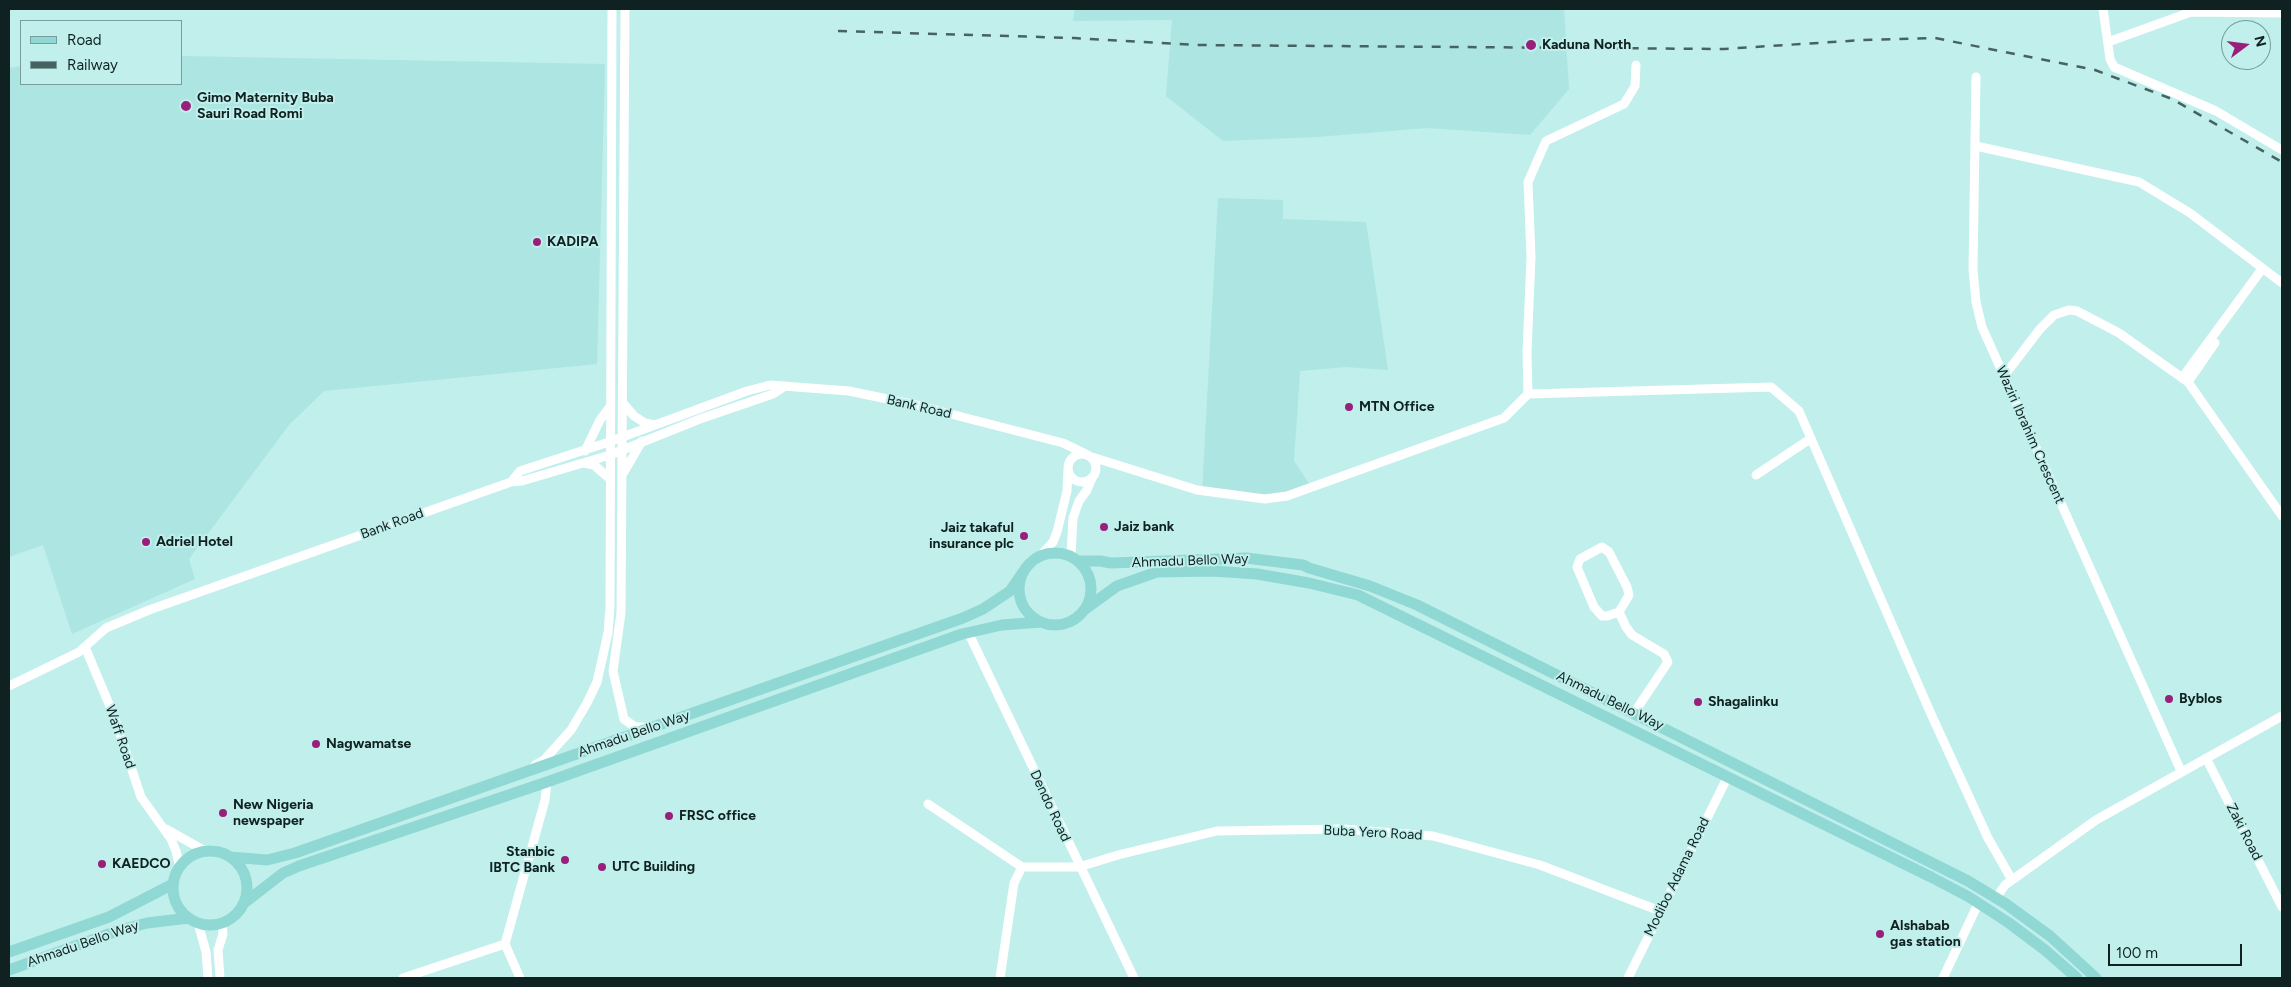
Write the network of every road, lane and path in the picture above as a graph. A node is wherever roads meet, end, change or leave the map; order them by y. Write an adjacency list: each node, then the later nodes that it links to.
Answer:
1 (612, 9): 17 (street)
2 (625, 9): 16 (street)
3 (2103, 9): 5 (street)
4 (2282, 13): 5 (street)
5 (2108, 42): 9 (street)
6 (1636, 65): 15 (street)
7 (1976, 77): 8 (street, Waziri Ibrahim Crescent)
8 (1976, 146): 10 (street); 12 (street, Waziri Ibrahim Crescent)
9 (2282, 150)
10 (2263, 270): 11 (street); 13 (street)
11 (2282, 283)
12 (2004, 376): 13 (street); 50 (street, Waziri Ibrahim Crescent)
13 (2185, 380): 36 (street)
14 (785, 386): 18 (street, Bank Road); 21 (street, Bank Road); 23 (street)
15 (1528, 394): 20 (street); 30 (street, Bank Road)
16 (623, 403): 18 (street); 19 (street)
17 (610, 408): 22 (street); 25 (street)
18 (655, 425): 19 (street, Bank Road)
19 (623, 437): 22 (street, Bank Road); 24 (street)
20 (1810, 439): 32 (street); 61 (street)
21 (1051, 440): 27 (street, Bank Road); 29 (street, Bank Road)
22 (609, 442): 25 (street, Bank Road); 26 (street)
23 (642, 442): 24 (street); 31 (street)
24 (623, 449): 26 (street); 31 (street)
25 (585, 451): 35 (street, Bank Road)
26 (610, 455): 28 (street); 34 (street)
27 (1089, 455): 29 (street); 30 (street, Bank Road); 33 (street)
28 (584, 462): 34 (street); 35 (street)
29 (1068, 467): 33 (street); 37 (street)
30 (1121, 467): 33 (street)
31 (623, 475): 48 (street)
32 (1756, 475)
33 (1093, 476): 38 (street)
34 (610, 479): 51 (street)
35 (511, 482): 44 (street, Bank Road)
36 (2282, 516)
37 (1040, 556): 38 (main road); 39 (main road)
38 (1075, 559): 40 (main road); 46 (main road, Ahmadu Bello Way)
39 (1023, 572): 42 (main road); 48 (main road, Ahmadu Bello Way)
40 (1084, 610): 42 (main road); 52 (main road, Ahmadu Bello Way)
41 (1619, 612): 41 (street); 46 (street)
42 (1041, 622): 43 (main road, Ahmadu Bello Way)
43 (968, 632): 53 (main road, Ahmadu Bello Way); 59 (street, Dendo Road)
44 (85, 647): 45 (street, Bank Road); 55 (street, Waff Road)
45 (9, 686)
46 (1634, 713): 62 (main road, Ahmadu Bello Way)
47 (2282, 716): 49 (street)
48 (657, 726): 51 (main road, Ahmadu Bello Way)
49 (2206, 758): 50 (street); 65 (street, Zaki Road)
50 (2181, 771): 61 (street)
51 (521, 774): 57 (main road, Ahmadu Bello Way)
52 (1728, 776): 64 (main road, Ahmadu Bello Way); 66 (street, Modibo Adama Road)
53 (547, 782): 63 (main road, Ahmadu Bello Way); 69 (street)
54 (928, 804): 58 (street)
55 (160, 824): 56 (street, Waff Road); 60 (street, Waff Road)
56 (205, 851): 57 (main road); 60 (main road)
57 (230, 857): 63 (main road)
58 (1022, 867): 59 (street, Buba Yero Road); 76 (street)
59 (1079, 867): 66 (street, Buba Yero Road); 77 (street, Dendo Road)
60 (174, 879): 67 (main road); 70 (main road, Ahmadu Bello Way)
61 (2012, 880): 62 (street)
62 (1996, 898): 81 (main road, Ahmadu Bello Way)
63 (243, 904): 68 (main road)
64 (1978, 904): 79 (street); 80 (main road, Ahmadu Bello Way)
65 (2282, 907)
66 (1660, 911): 78 (street, Modibo Adama Road)
67 (193, 921): 68 (main road); 71 (main road, Ahmadu Bello Way); 72 (street)
68 (222, 923): 73 (street)
69 (505, 944): 74 (street); 75 (street)
70 (9, 952)
71 (9, 970)
72 (208, 978)
73 (220, 978)
74 (403, 978)
75 (520, 978)
76 (1000, 978)
77 (1134, 978)
78 (1628, 978)
79 (1943, 978)
80 (2077, 978)
81 (2096, 978)

